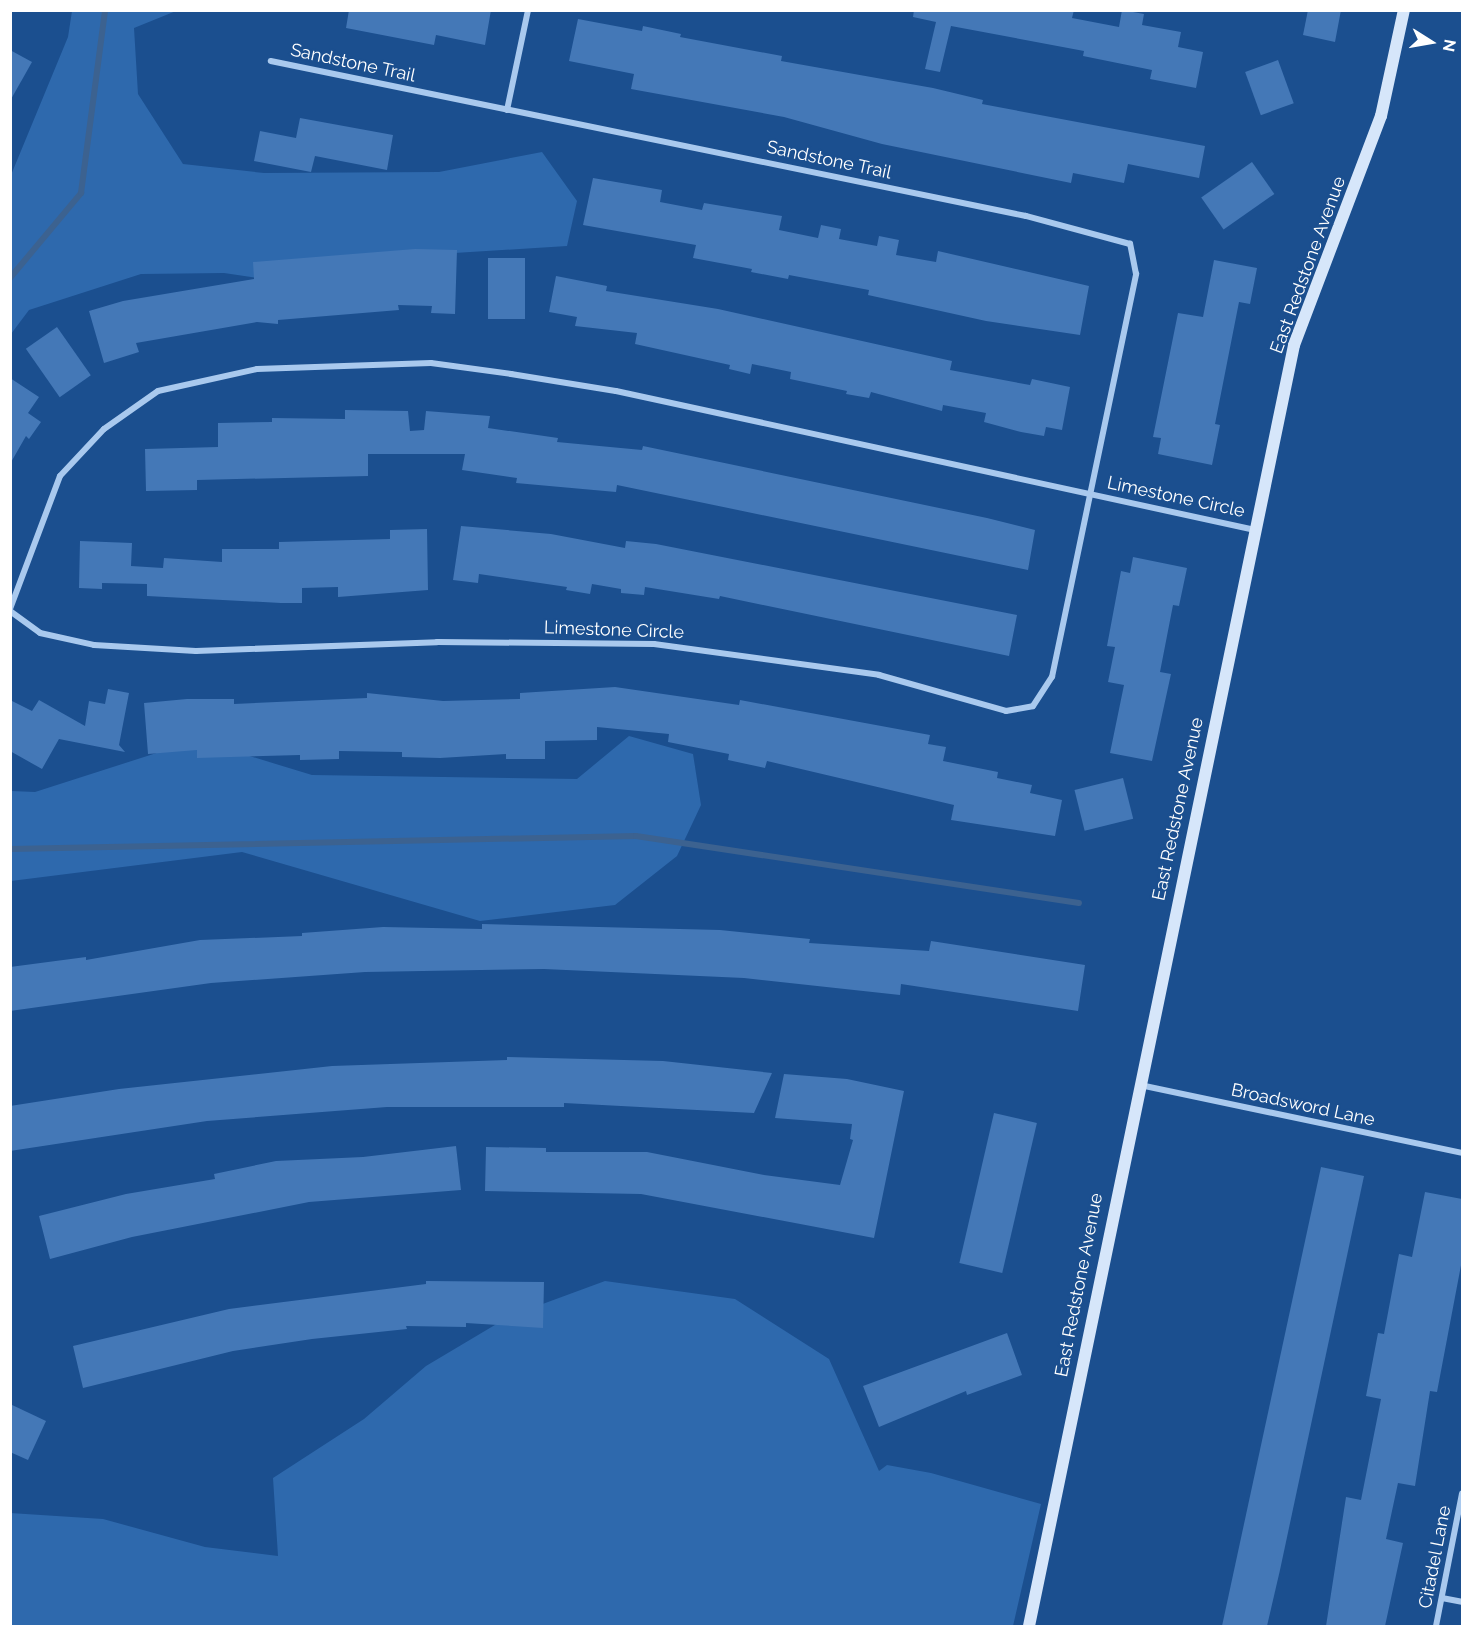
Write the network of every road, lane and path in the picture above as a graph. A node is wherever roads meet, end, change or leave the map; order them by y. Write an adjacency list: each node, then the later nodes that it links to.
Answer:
1 (528, 10): 4 (street)
2 (1404, 10): 6 (street, East Redstone Avenue)
3 (271, 61): 4 (street, Sandstone Trail)
4 (507, 110): 5 (street, Sandstone Trail)
5 (1090, 494): 6 (street, Limestone Circle); 7 (street, Limestone Circle); 7 (street, Limestone Circle)
6 (1256, 530): 8 (street, East Redstone Avenue)
7 (10, 610)
8 (1138, 1085): 9 (street, Broadsword Lane); 13 (street, East Redstone Avenue)
9 (1462, 1153)
10 (1462, 1494): 11 (street, Citadel Lane)
11 (1442, 1598): 12 (street); 14 (street, Citadel Lane)
12 (1462, 1602)
13 (1029, 1626)
14 (1436, 1626)

